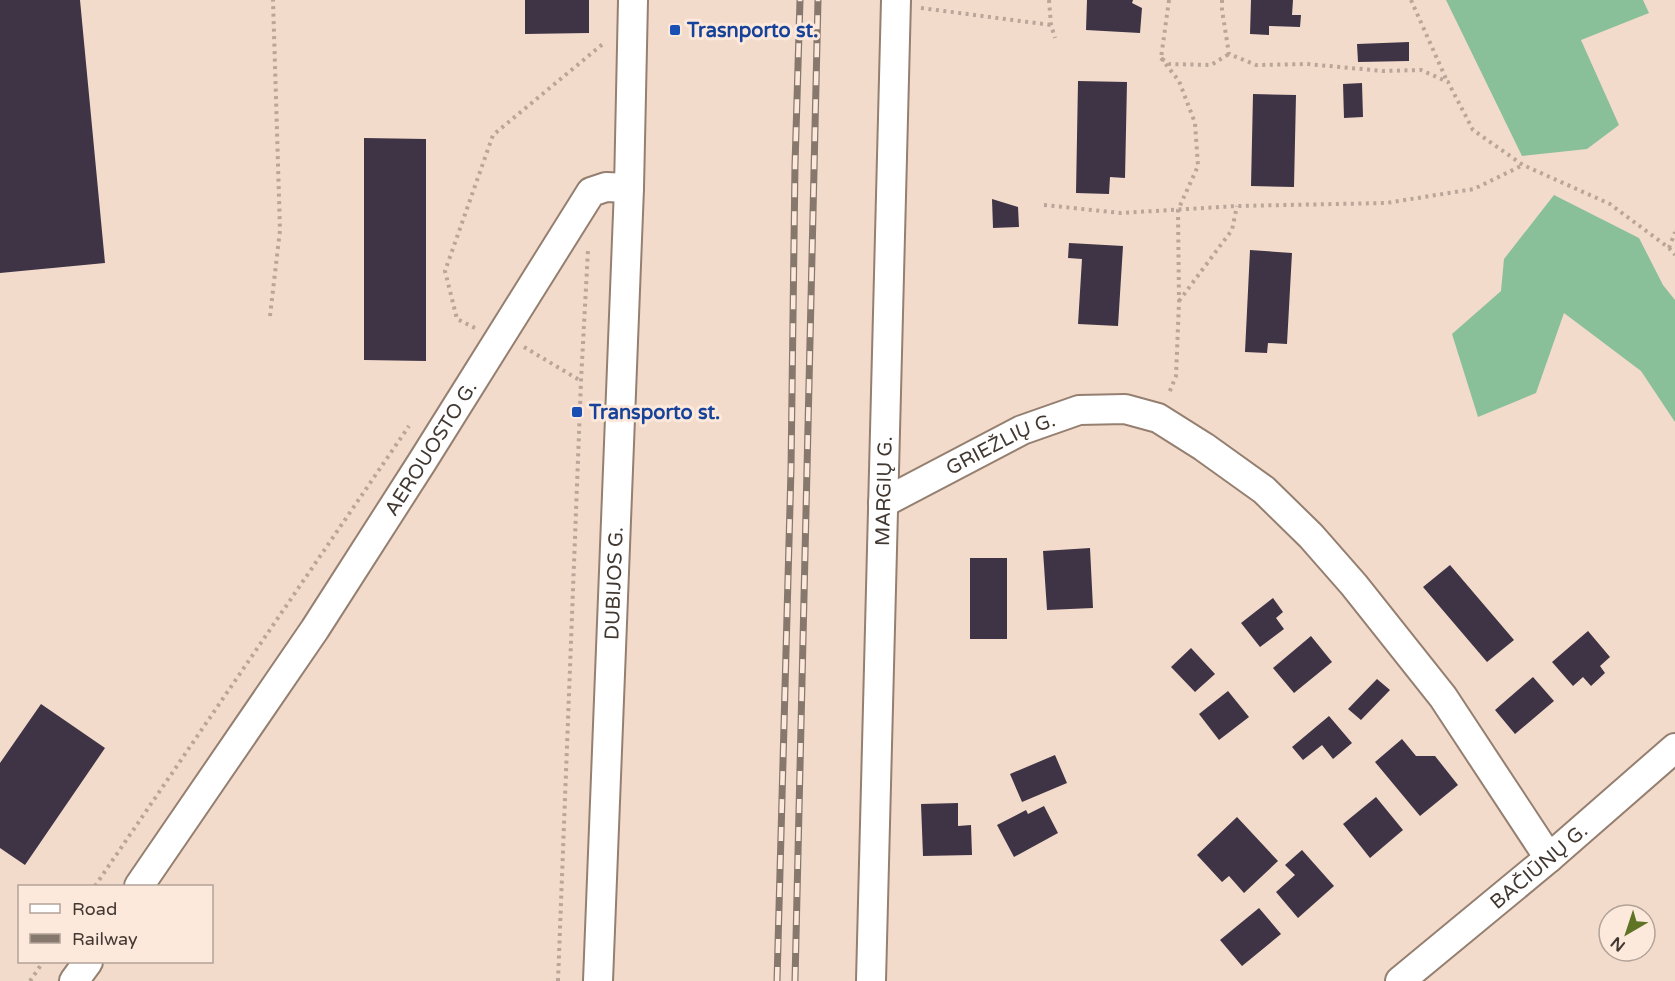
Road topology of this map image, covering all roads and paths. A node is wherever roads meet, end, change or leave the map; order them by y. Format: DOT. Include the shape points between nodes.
graph roads {
  1 [pos="273,0"];
  2 [pos="1049,0"];
  3 [pos="1169,0"];
  4 [pos="1222,0"];
  5 [pos="1411,0"];
  6 [pos="896,2"];
  7 [pos="633,10"];
  8 [pos="1051,25"];
  9 [pos="1055,39"];
  10 [pos="1229,54"];
  11 [pos="1161,58"];
  12 [pos="1448,82"];
  13 [pos="1523,165"];
  14 [pos="629,188"];
  15 [pos="1044,205"];
  16 [pos="1237,206"];
  17 [pos="1178,210"];
  18 [pos="1675,232"];
  19 [pos="588,239"];
  20 [pos="1669,248"];
  21 [pos="1675,255"];
  22 [pos="1179,302"];
  23 [pos="270,316"];
  24 [pos="457,319"];
  25 [pos="502,334"];
  26 [pos="580,381"];
  27 [pos="1158,418"];
  28 [pos="413,421"];
  29 [pos="884,503"];
  30 [pos="1675,748"];
  31 [pos="1549,858"];
  32 [pos="96,885"];
  33 [pos="140,885"];
  34 [pos="43,963"];
  35 [pos="87,963"];
  36 [pos="30,981"];
  37 [pos="74,981"];
  38 [pos="558,981"];
  39 [pos="598,981"];
  40 [pos="871,981"];
  41 [pos="1400,981"];
  1 -- 23 [label="path" via="280,230"];
  2 -- 8 [label="path"];
  3 -- 11 [label="path"];
  4 -- 10 [label="path"];
  5 -- 12 [label="path"];
  6 -- 8 [label="path"];
  6 -- 29 [label="street, MARGIŲ G."];
  7 -- 14 [label="street"];
  7 -- 24 [label="path" via="493,135 445,271"];
  8 -- 9 [label="path"];
  10 -- 11 [label="path" via="1211,65 1170,64"];
  10 -- 12 [label="path" via="1256,65 1421,70"];
  11 -- 17 [label="path" via="1179,81 1195,123 1198,166"];
  12 -- 13 [label="path" via="1473,130"];
  13 -- 16 [label="path" via="1474,189 1386,203"];
  13 -- 20 [label="path" via="1610,204"];
  14 -- 25 [label="street, AEROUOSTO G." via="606,187 591,192"];
  14 -- 39 [label="street, DUBIJOS G."];
  15 -- 17 [label="path" via="1121,213"];
  16 -- 17 [label="path"];
  16 -- 22 [label="path" via="1232,230"];
  17 -- 22 [label="path"];
  18 -- 20 [label="path"];
  19 -- 26 [label="path"];
  20 -- 21 [label="path"];
  22 -- 27 [label="path" via="1176,376"];
  25 -- 26 [label="path"];
  25 -- 33 [label="street, AEROUOSTO G." via="315,629"];
  26 -- 38 [label="path"];
  27 -- 29 [label="street, GRIEŽLIŲ G." via="1125,409 1079,410 1022,430"];
  27 -- 31 [label="street, GRIEŽLIŲ G." via="1264,490 1311,536 1443,697"];
  28 -- 32 [label="path"];
  29 -- 40 [label="street, MARGIŲ G."];
  30 -- 31 [label="street, BAČIŪNŲ G."];
  31 -- 41 [label="street, BAČIŪNŲ G."];
  34 -- 36 [label="path"];
  35 -- 37 [label="street"];
}
